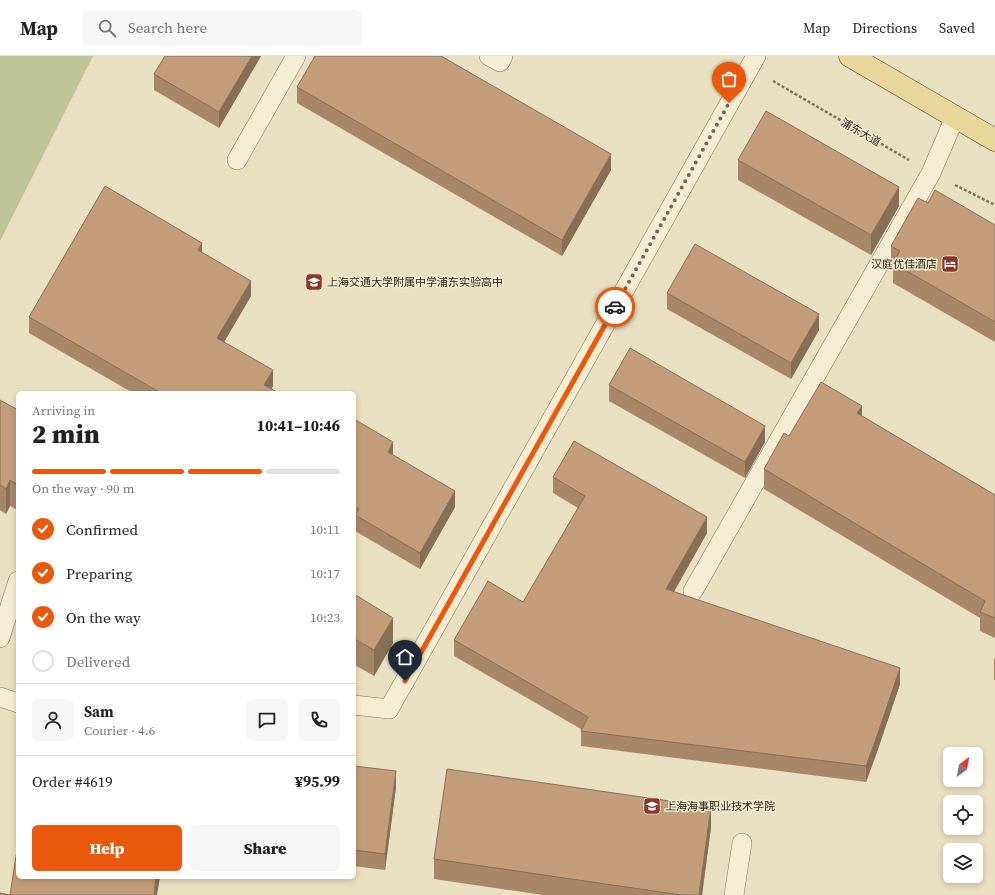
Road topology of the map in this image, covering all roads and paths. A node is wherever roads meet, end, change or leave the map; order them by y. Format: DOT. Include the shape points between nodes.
graph roads {
  1 [pos="296,56"];
  2 [pos="489,56"];
  3 [pos="503,56"];
  4 [pos="850,56"];
  5 [pos="752,62"];
  6 [pos="955,117"];
  7 [pos="995,140"];
  8 [pos="237,160"];
  9 [pos="931,173"];
  10 [pos="995,205"];
  11 [pos="16,587"];
  12 [pos="693,591"];
  13 [pos="0,638"];
  14 [pos="0,697"];
  15 [pos="16,702"];
  16 [pos="356,705"];
  17 [pos="742,843"];
  18 [pos="734,895"];
  1 -- 8 [label="lane"];
  2 -- 3 [label="lane" via="500,62"];
  4 -- 6 [label="main road"];
  5 -- 9 [label="path, 浦东大道"];
  5 -- 16 [label="lane" via="389,709"];
  6 -- 7 [label="main road"];
  6 -- 9 [label="lane"];
  9 -- 10 [label="path, 浦东大道"];
  9 -- 12 [label="lane"];
  11 -- 13 [label="lane"];
  14 -- 15 [label="lane"];
  17 -- 18 [label="lane"];
}
